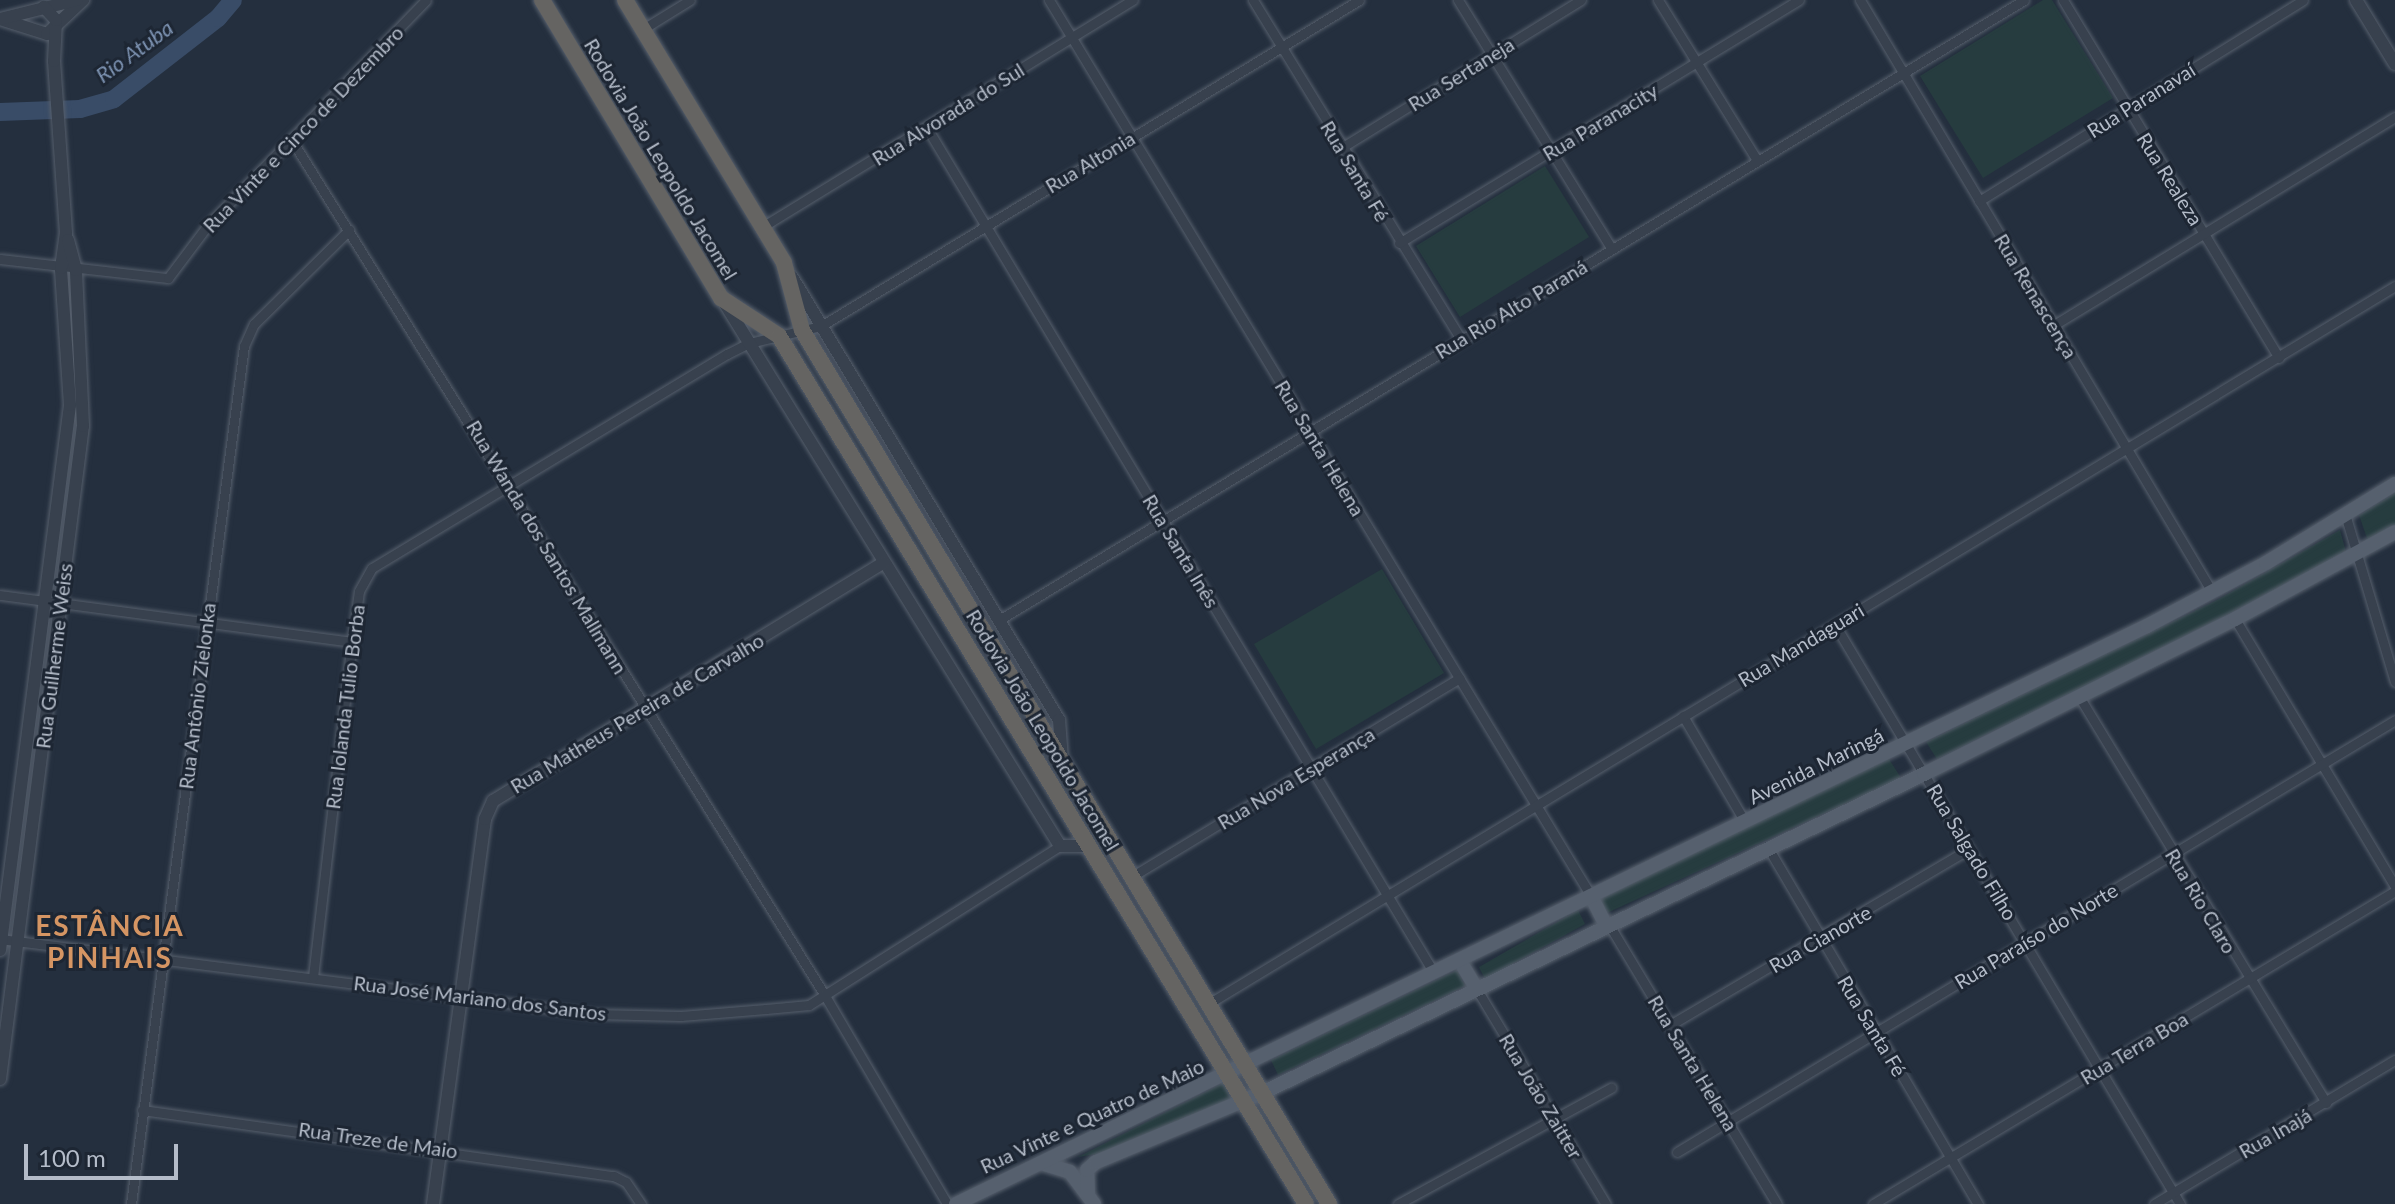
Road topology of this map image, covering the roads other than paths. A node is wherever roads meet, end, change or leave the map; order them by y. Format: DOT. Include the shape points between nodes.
graph roads {
  1 [pos="80,0"];
  2 [pos="426,0"];
  3 [pos="542,0"];
  4 [pos="625,0"];
  5 [pos="690,0"];
  6 [pos="1049,0"];
  7 [pos="1133,0"];
  8 [pos="1253,0"];
  9 [pos="1359,0"];
  10 [pos="1458,0"];
  11 [pos="1581,0"];
  12 [pos="1658,0"];
  13 [pos="1799,0"];
  14 [pos="1860,0"];
  15 [pos="2024,0"];
  16 [pos="2063,0"];
  17 [pos="2303,0"];
  18 [pos="2356,0"];
  19 [pos="38,5"];
  20 [pos="0,19"];
  21 [pos="54,29"];
  22 [pos="643,29"];
  23 [pos="34,32"];
  24 [pos="1071,37"];
  25 [pos="1281,48"];
  26 [pos="1490,56"];
  27 [pos="1697,63"];
  28 [pos="2395,64"];
  29 [pos="54,66"];
  30 [pos="1903,73"];
  31 [pos="2126,108"];
  32 [pos="2395,117"];
  33 [pos="927,128"];
  34 [pos="1132,137"];
  35 [pos="291,139"];
  36 [pos="1341,148"];
  37 [pos="1549,153"];
  38 [pos="1757,160"];
  39 [pos="1979,201"];
  40 [pos="982,226"];
  41 [pos="762,227"];
  42 [pos="349,230"];
  43 [pos="66,233"];
  44 [pos="2203,233"];
  45 [pos="1399,243"];
  46 [pos="1611,248"];
  47 [pos="0,259"];
  48 [pos="784,263"];
  49 [pos="61,268"];
  50 [pos="76,270"];
  51 [pos="2395,286"];
  52 [pos="721,298"];
  53 [pos="2054,325"];
  54 [pos="821,326"];
  55 [pos="802,330"];
  56 [pos="779,336"];
  57 [pos="1461,340"];
  58 [pos="749,343"];
  59 [pos="2279,358"];
  60 [pos="1310,431"];
  61 [pos="2126,449"];
  62 [pos="508,483"];
  63 [pos="2395,484"];
  64 [pos="2345,514"];
  65 [pos="1162,521"];
  66 [pos="2395,532"];
  67 [pos="2359,553"];
  68 [pos="884,562"];
  69 [pos="2212,592"];
  70 [pos="0,595"];
  71 [pos="46,601"];
  72 [pos="61,604"];
  73 [pos="2235,619"];
  74 [pos="999,620"];
  75 [pos="206,622"];
  76 [pos="1835,625"];
  77 [pos="352,642"];
  78 [pos="1459,678"];
  79 [pos="2395,682"];
  80 [pos="2080,698"];
  81 [pos="646,711"];
  82 [pos="1683,716"];
  83 [pos="2395,720"];
  84 [pos="1906,745"];
  85 [pos="1062,763"];
  86 [pos="2321,765"];
  87 [pos="1314,768"];
  88 [pos="1924,774"];
  89 [pos="1535,803"];
  90 [pos="1745,822"];
  91 [pos="1060,846"];
  92 [pos="1090,846"];
  93 [pos="1767,846"];
  94 [pos="1969,849"];
  95 [pos="2173,855"];
  96 [pos="1131,877"];
  97 [pos="2395,889"];
  98 [pos="1388,893"];
  99 [pos="1591,896"];
  100 [pos="1607,924"];
  101 [pos="1821,940"];
  102 [pos="18,941"];
  103 [pos="2026,942"];
  104 [pos="0,943"];
  105 [pos="163,958"];
  106 [pos="1460,961"];
  107 [pos="1434,973"];
  108 [pos="313,977"];
  109 [pos="2248,979"];
  110 [pos="1476,988"];
  111 [pos="824,994"];
  112 [pos="459,998"];
  113 [pos="1208,1004"];
  114 [pos="1670,1025"];
  115 [pos="1876,1033"];
  116 [pos="2395,1060"];
  117 [pos="1246,1066"];
  118 [pos="2100,1068"];
  119 [pos="1228,1074"];
  120 [pos="0,1079"];
  121 [pos="1611,1088"];
  122 [pos="1262,1093"];
  123 [pos="1244,1101"];
  124 [pos="2326,1103"];
  125 [pos="142,1110"];
  126 [pos="1553,1119"];
  127 [pos="1728,1123"];
  128 [pos="440,1148"];
  129 [pos="1677,1152"];
  130 [pos="1950,1157"];
  131 [pos="1039,1163"];
  132 [pos="2173,1193"];
  133 [pos="1091,1199"];
  134 [pos="131,1204"];
  135 [pos="433,1204"];
  136 [pos="641,1204"];
  137 [pos="947,1204"];
  138 [pos="956,1204"];
  139 [pos="1306,1204"];
  140 [pos="1329,1204"];
  141 [pos="1398,1204"];
  142 [pos="1606,1204"];
  143 [pos="1777,1204"];
  144 [pos="1873,1204"];
  145 [pos="1978,1204"];
  146 [pos="2154,1204"];
  147 [pos="2180,1204"];
  1 -- 19 [label="street"];
  1 -- 21 [label="street"];
  2 -- 35 [label="street, Rua Vinte e Cinco de Dezembro"];
  3 -- 52 [label="highway, Rodovia João Leopoldo Jacomel"];
  4 -- 22 [label="highway, Rodovia João Leopoldo Jacomel"];
  5 -- 22 [label="street"];
  6 -- 24 [label="street, Rua Santa Helena"];
  7 -- 24 [label="street, Rua Alvorada do Sul"];
  8 -- 25 [label="street, Rua Santa Fé"];
  9 -- 25 [label="street, Rua Altonia"];
  10 -- 26 [label="street"];
  11 -- 26 [label="street, Rua Sertaneja"];
  12 -- 27 [label="street"];
  13 -- 27 [label="street, Rua Paranacity"];
  14 -- 30 [label="street, Rua Renascença"];
  15 -- 30 [label="street, Rua Rio Alto Paraná"];
  16 -- 31 [label="street, Rua Realeza"];
  17 -- 31 [label="street, Rua Paranavaí"];
  18 -- 28 [label="street"];
  19 -- 20 [label="street"];
  19 -- 21 [label="street" via="55,15"];
  19 -- 23 [label="street" via="29,20"];
  20 -- 23 [label="street"];
  21 -- 23 [label="street"];
  21 -- 29 [label="street, Rua Guilherme Weiss"];
  22 -- 41 [label="highway, Rodovia João Leopoldo Jacomel"];
  23 -- 29 [label="street"];
  24 -- 33 [label="street, Rua Alvorada do Sul"];
  24 -- 34 [label="street, Rua Santa Helena"];
  25 -- 34 [label="street, Rua Altonia"];
  25 -- 36 [label="street, Rua Santa Fé"];
  26 -- 36 [label="street, Rua Sertaneja"];
  26 -- 37 [label="street"];
  27 -- 37 [label="street, Rua Paranacity"];
  27 -- 38 [label="street"];
  29 -- 43 [label="street, Rua Guilherme Weiss"];
  30 -- 38 [label="street, Rua Rio Alto Paraná"];
  30 -- 39 [label="street, Rua Renascença"];
  31 -- 39 [label="street, Rua Paranavaí"];
  31 -- 44 [label="street, Rua Realeza"];
  32 -- 44 [label="street"];
  33 -- 40 [label="street, Rua Santa Inês"];
  33 -- 41 [label="street, Rua Alvorada do Sul"];
  34 -- 40 [label="street, Rua Altonia"];
  34 -- 60 [label="street, Rua Santa Helena"];
  35 -- 42 [label="street, Rua Wanda dos Santos Mallmann"];
  35 -- 50 [label="street, Rua Vinte e Cinco de Dezembro" via="208,225 168,278"];
  36 -- 45 [label="street, Rua Santa Fé"];
  37 -- 45 [label="street, Rua Paranacity"];
  37 -- 46 [label="street"];
  38 -- 46 [label="street, Rua Rio Alto Paraná"];
  39 -- 53 [label="street, Rua Renascença"];
  40 -- 54 [label="street, Rua Altonia"];
  40 -- 65 [label="street, Rua Santa Inês"];
  41 -- 48 [label="highway, Rodovia João Leopoldo Jacomel"];
  42 -- 62 [label="street, Rua Wanda dos Santos Mallmann"];
  42 -- 75 [label="street, Rua Antônio Zielonka" via="254,324 244,346"];
  43 -- 49 [label="street, Rua Guilherme Weiss"];
  43 -- 50 [label="street, Rua Guilherme Weiss"];
  44 -- 53 [label="street"];
  44 -- 59 [label="street, Rua Realeza"];
  45 -- 57 [label="street, Rua Santa Fé"];
  46 -- 57 [label="street, Rua Rio Alto Paraná"];
  47 -- 49 [label="street, Rua Vinte e Cinco de Dezembro"];
  48 -- 54 [label="street, Rodovia João Leopoldo Jacomel"];
  48 -- 55 [label="highway, Rodovia João Leopoldo Jacomel"];
  49 -- 50 [label="street, Rua Vinte e Cinco de Dezembro"];
  49 -- 71 [label="street, Rua Guilherme Weiss" via="70,405"];
  50 -- 72 [label="street, Rua Guilherme Weiss" via="84,405"];
  51 -- 59 [label="street, Rua Mandaguari"];
  52 -- 56 [label="highway, Rodovia João Leopoldo Jacomel"];
  52 -- 58 [label="street, Rodovia João Leopoldo Jacomel"];
  53 -- 61 [label="street, Rua Renascença"];
  54 -- 55 [label="street, Rua Iolanda Tulio Borba"];
  54 -- 74 [label="street, Rodovia João Leopoldo Jacomel"];
  55 -- 56 [label="street, Rua Iolanda Tulio Borba"];
  55 -- 85 [label="highway, Rodovia João Leopoldo Jacomel"];
  56 -- 58 [label="street, Rua Iolanda Tulio Borba"];
  56 -- 92 [label="highway, Rodovia João Leopoldo Jacomel"];
  57 -- 60 [label="street, Rua Rio Alto Paraná"];
  58 -- 62 [label="street, Rua Iolanda Tulio Borba"];
  58 -- 68 [label="street, Rodovia João Leopoldo Jacomel"];
  59 -- 61 [label="street, Rua Mandaguari"];
  60 -- 65 [label="street, Rua Rio Alto Paraná"];
  60 -- 78 [label="street, Rua Santa Helena"];
  61 -- 69 [label="street, Rua Renascença"];
  61 -- 76 [label="street, Rua Mandaguari"];
  62 -- 77 [label="street, Rua Iolanda Tulio Borba" via="372,568 359,591"];
  62 -- 81 [label="street, Rua Wanda dos Santos Mallmann"];
  63 -- 64 [label="main road, Avenida Maringá"];
  64 -- 67 [label="street"];
  64 -- 69 [label="main road, Avenida Maringá"];
  65 -- 74 [label="street, Rua Rio Alto Paraná"];
  65 -- 87 [label="street, Rua Santa Inês"];
  66 -- 67 [label="main road"];
  67 -- 73 [label="main road"];
  67 -- 79 [label="street"];
  68 -- 81 [label="street, Rua Matheus Pereira de Carvalho"];
  68 -- 91 [label="street, Rodovia João Leopoldo Jacomel"];
  69 -- 84 [label="main road, Avenida Maringá"];
  70 -- 71 [label="street"];
  71 -- 72 [label="street"];
  71 -- 104 [label="street, Rua Guilherme Weiss"];
  72 -- 75 [label="street"];
  72 -- 102 [label="street, Rua Guilherme Weiss"];
  73 -- 80 [label="main road"];
  73 -- 86 [label="street"];
  74 -- 85 [label="street, Rodovia João Leopoldo Jacomel" via="1059,720"];
  75 -- 77 [label="street"];
  75 -- 105 [label="street, Rua Antônio Zielonka"];
  76 -- 82 [label="street, Rua Mandaguari"];
  76 -- 84 [label="street, Rua Salgado Filho"];
  77 -- 108 [label="street, Rua Iolanda Tulio Borba"];
  78 -- 87 [label="street, Rua Nova Esperança"];
  78 -- 89 [label="street, Rua Santa Helena"];
  80 -- 88 [label="main road"];
  80 -- 95 [label="street, Rua Rio Claro"];
  81 -- 111 [label="street, Rua Wanda dos Santos Mallmann"];
  81 -- 112 [label="street, Rua Matheus Pereira de Carvalho" via="493,801 485,819"];
  82 -- 89 [label="street, Rua Mandaguari"];
  82 -- 90 [label="street"];
  83 -- 86 [label="street, Rua Paraíso do Norte"];
  84 -- 88 [label="street, Rua Salgado Filho"];
  84 -- 90 [label="main road, Avenida Maringá"];
  85 -- 96 [label="highway, Rodovia João Leopoldo Jacomel"];
  86 -- 95 [label="street, Rua Paraíso do Norte"];
  86 -- 97 [label="street"];
  87 -- 96 [label="street, Rua Nova Esperança"];
  87 -- 98 [label="street, Rua Santa Inês"];
  88 -- 93 [label="main road"];
  88 -- 94 [label="street, Rua Salgado Filho"];
  89 -- 98 [label="street, Rua Mandaguari"];
  89 -- 99 [label="street, Rua Santa Helena"];
  90 -- 99 [label="main road, Avenida Maringá"];
  91 -- 92 [label="street"];
  91 -- 111 [label="street, Rua José Mariano dos Santos"];
  92 -- 119 [label="highway, Rodovia João Leopoldo Jacomel"];
  93 -- 100 [label="main road"];
  93 -- 101 [label="street, Rua Santa Fé"];
  94 -- 101 [label="street, Rua Cianorte"];
  94 -- 103 [label="street, Rua Salgado Filho"];
  95 -- 103 [label="street, Rua Paraíso do Norte"];
  95 -- 109 [label="street, Rua Rio Claro"];
  96 -- 113 [label="highway, Rodovia João Leopoldo Jacomel"];
  97 -- 109 [label="street, Rua Terra Boa"];
  98 -- 107 [label="street, Rua Santa Inês"];
  98 -- 113 [label="street, Rua Mandaguari"];
  99 -- 100 [label="main road"];
  99 -- 106 [label="main road, Avenida Maringá"];
  100 -- 110 [label="main road"];
  100 -- 114 [label="street, Rua Santa Helena"];
  101 -- 114 [label="street, Rua Cianorte"];
  101 -- 115 [label="street, Rua Santa Fé"];
  102 -- 104 [label="street, Rua José Mariano dos Santos"];
  102 -- 105 [label="street, Rua José Mariano dos Santos"];
  102 -- 120 [label="street, Rua Guilherme Weiss"];
  103 -- 115 [label="street, Rua Paraíso do Norte"];
  103 -- 118 [label="street, Rua Salgado Filho"];
  105 -- 108 [label="street, Rua José Mariano dos Santos"];
  105 -- 125 [label="street, Rua Antônio Zielonka"];
  106 -- 107 [label="main road, Avenida Maringá"];
  106 -- 110 [label="main road"];
  107 -- 117 [label="main road, Avenida Maringá"];
  108 -- 112 [label="street, Rua José Mariano dos Santos"];
  109 -- 118 [label="street, Rua Terra Boa"];
  109 -- 124 [label="street, Rua Rio Claro"];
  110 -- 122 [label="main road"];
  110 -- 126 [label="street, Rua João Zaitter"];
  111 -- 112 [label="street, Rua José Mariano dos Santos" via="809,1005 681,1016 594,1014"];
  111 -- 137 [label="street, Rua Wanda dos Santos Mallmann"];
  112 -- 128 [label="street, Rua Matheus Pereira de Carvalho"];
  113 -- 117 [label="highway, Rodovia João Leopoldo Jacomel"];
  114 -- 127 [label="street, Rua Santa Helena"];
  115 -- 127 [label="street, Rua Paraíso do Norte"];
  115 -- 130 [label="street, Rua Santa Fé"];
  116 -- 124 [label="street, Rua Inajá"];
  117 -- 119 [label="main road, Rua Vinte e Quatro de Maio"];
  117 -- 122 [label="highway, Rodovia João Leopoldo Jacomel"];
  118 -- 130 [label="street, Rua Terra Boa"];
  118 -- 132 [label="street, Rua Salgado Filho"];
  119 -- 123 [label="highway, Rodovia João Leopoldo Jacomel"];
  119 -- 131 [label="main road, Rua Vinte e Quatro de Maio"];
  121 -- 126 [label="street"];
  122 -- 123 [label="main road"];
  122 -- 140 [label="highway, Rodovia João Leopoldo Jacomel"];
  123 -- 133 [label="main road" via="1096,1162 1087,1170"];
  123 -- 139 [label="highway, Rodovia João Leopoldo Jacomel"];
  124 -- 132 [label="street, Rua Inajá"];
  125 -- 128 [label="street, Rua Treze de Maio"];
  125 -- 134 [label="street, Rua Antônio Zielonka"];
  126 -- 141 [label="street"];
  126 -- 142 [label="street, Rua João Zaitter"];
  127 -- 129 [label="street, Rua Paraíso do Norte"];
  127 -- 143 [label="street, Rua Santa Helena"];
  128 -- 135 [label="street, Rua Matheus Pereira de Carvalho"];
  128 -- 136 [label="street, Rua Treze de Maio" via="614,1176 626,1182"];
  130 -- 144 [label="street, Rua Terra Boa"];
  130 -- 145 [label="street, Rua Santa Fé"];
  131 -- 133 [label="main road" via="1061,1166"];
  131 -- 138 [label="main road, Rua Vinte e Quatro de Maio"];
  132 -- 146 [label="street, Rua Inajá"];
  132 -- 147 [label="street, Rua Salgado Filho"];
}
